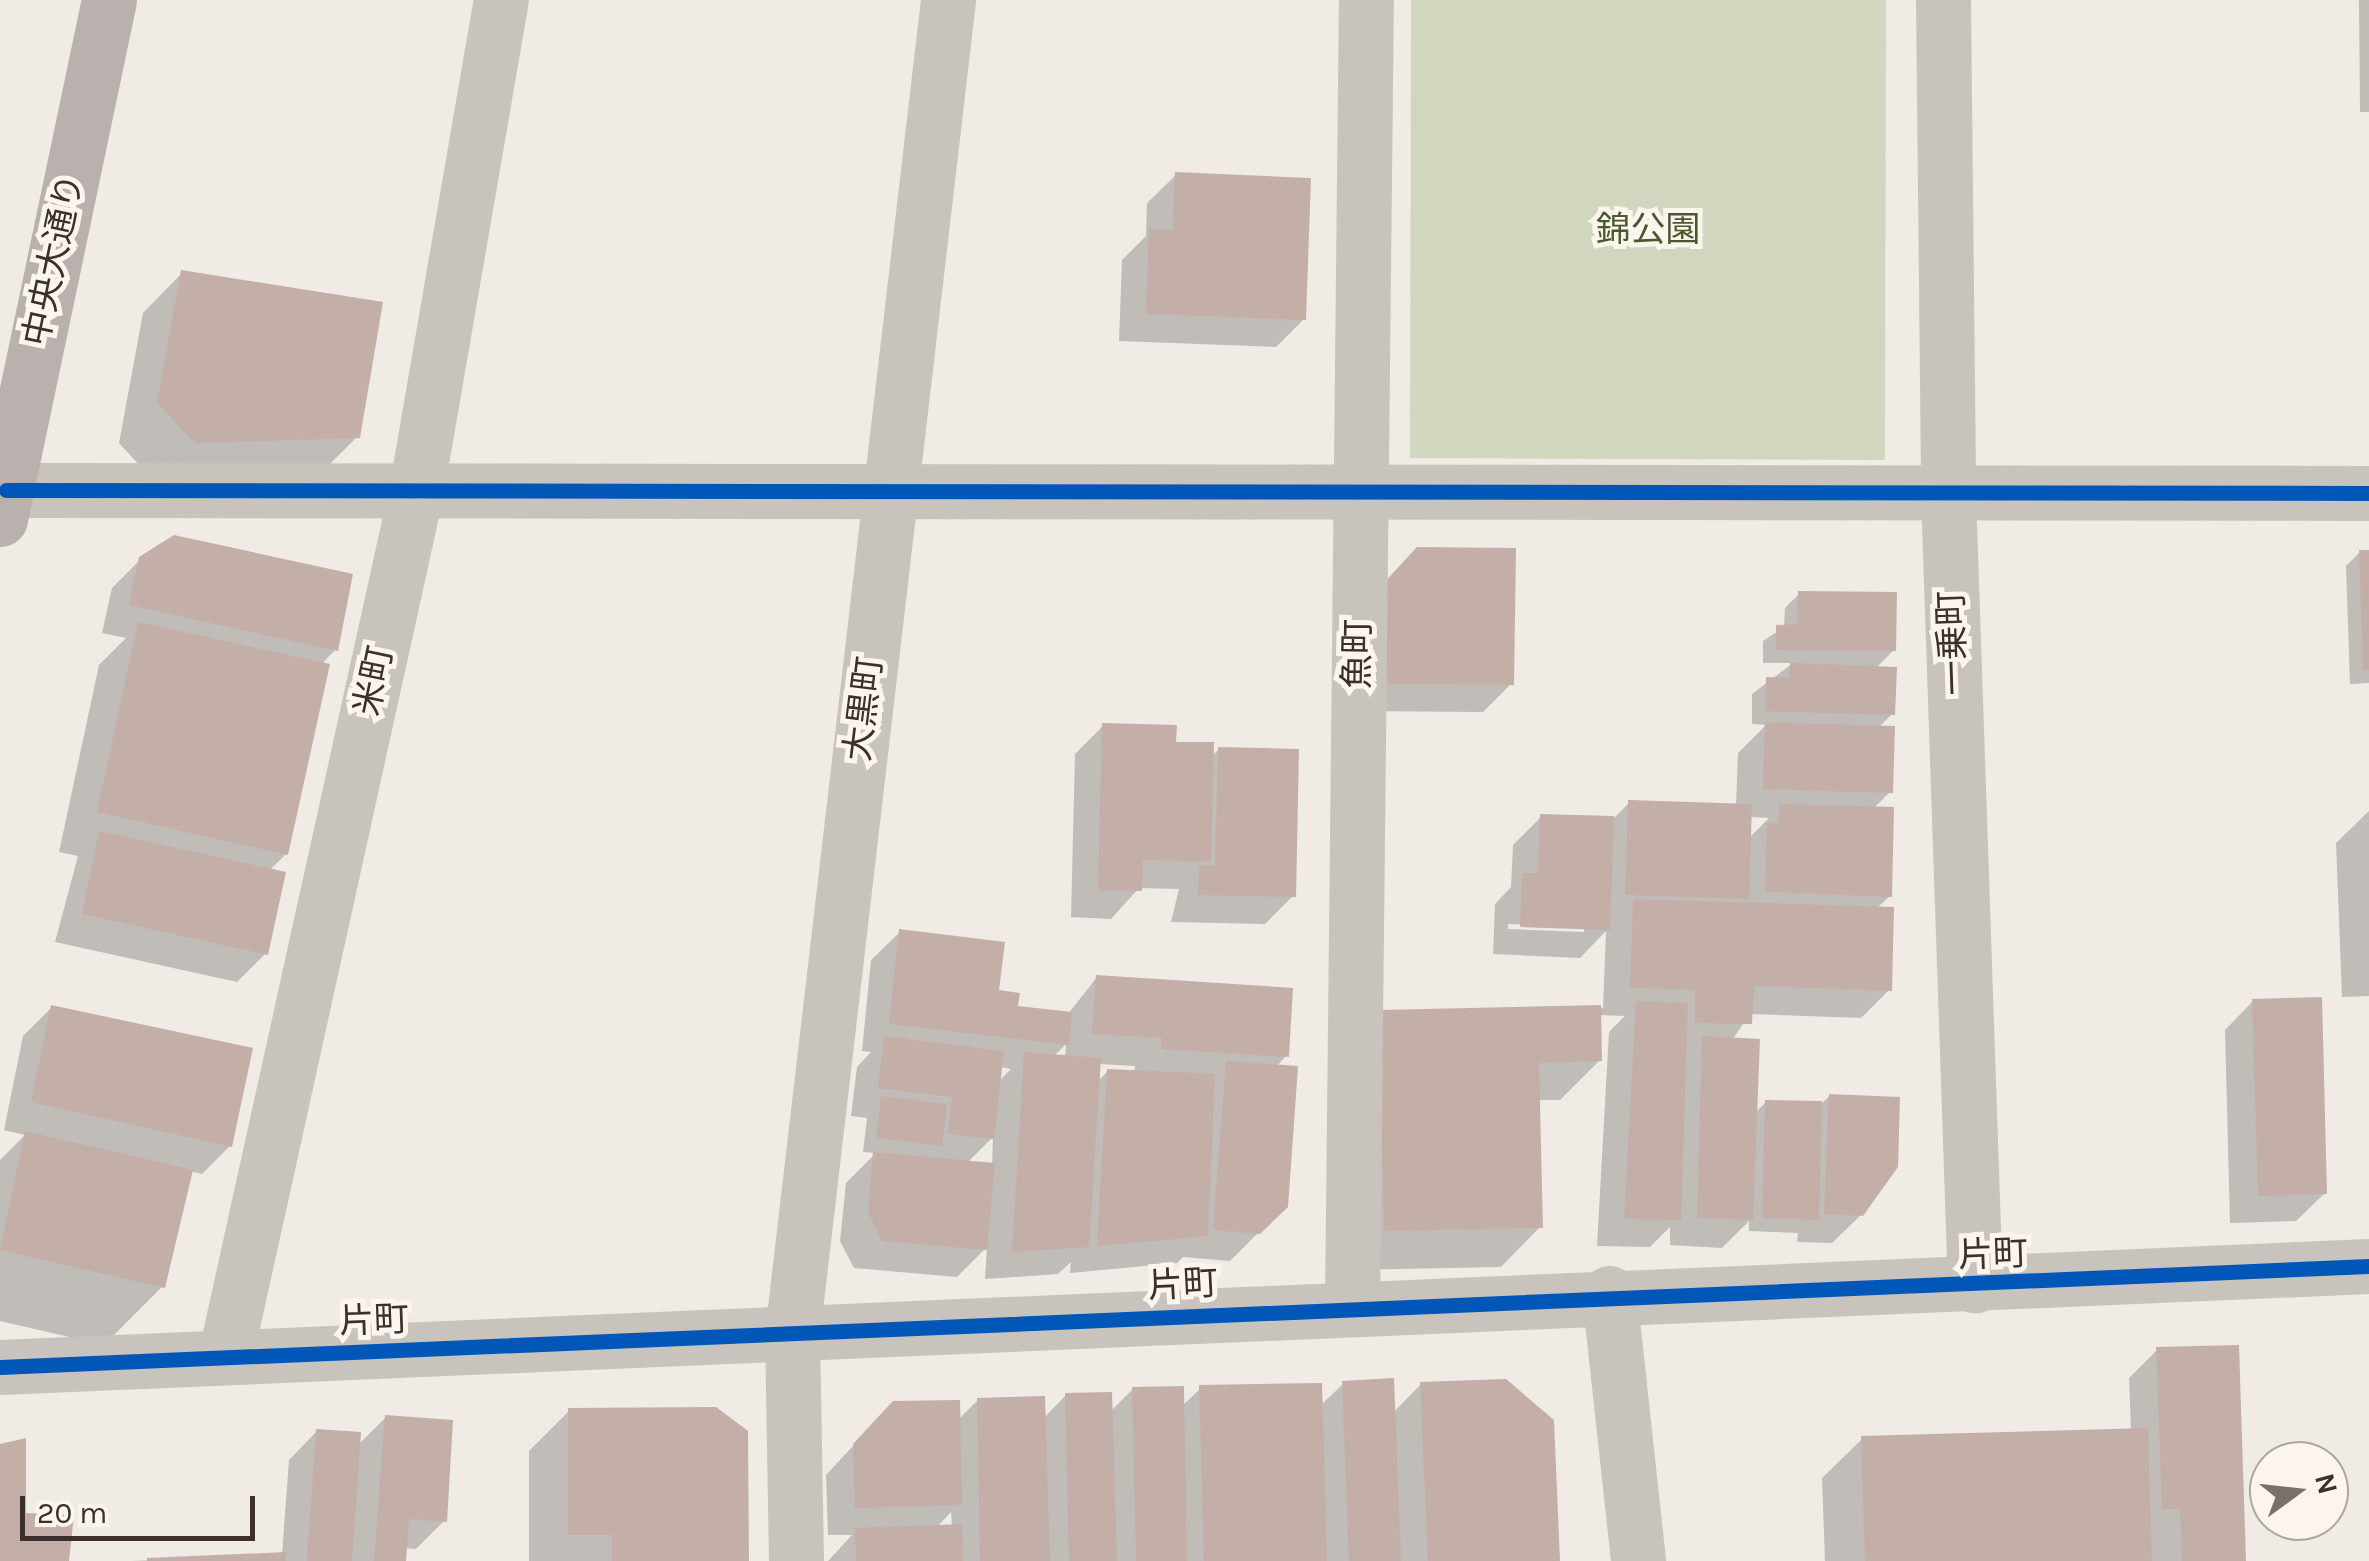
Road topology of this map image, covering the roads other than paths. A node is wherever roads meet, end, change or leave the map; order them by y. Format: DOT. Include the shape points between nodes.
graph roads {
  1 [pos="109,0"];
  2 [pos="501,0"];
  3 [pos="948,0"];
  4 [pos="1366,0"];
  5 [pos="1943,0"];
  6 [pos="416,490"];
  7 [pos="888,492"];
  8 [pos="1359,492"];
  9 [pos="2369,493"];
  10 [pos="1948,494"];
  11 [pos="3,504"];
  12 [pos="2369,1266"];
  13 [pos="1975,1286"];
  14 [pos="1609,1293"];
  15 [pos="1352,1307"];
  16 [pos="792,1334"];
  17 [pos="225,1358"];
  18 [pos="0,1366"];
  19 [pos="796,1561"];
  20 [pos="1638,1561"];
  1 -- 11 [label="main road, 中央大通り"];
  2 -- 6 [label="street, 米町"];
  3 -- 7 [label="street, 大黒町"];
  4 -- 8 [label="street, 魚町"];
  5 -- 10 [label="street, 一乗町"];
  6 -- 7 [label="street"];
  6 -- 11 [label="street"];
  6 -- 17 [label="street, 米町"];
  7 -- 8 [label="street"];
  7 -- 16 [label="street, 大黒町"];
  8 -- 10 [label="street"];
  8 -- 15 [label="street, 魚町"];
  9 -- 10 [label="street"];
  10 -- 13 [label="street, 一乗町"];
  12 -- 13 [label="street, 片町"];
  13 -- 14 [label="street, 片町"];
  14 -- 15 [label="street, 片町"];
  14 -- 20 [label="street"];
  15 -- 16 [label="street, 片町"];
  16 -- 17 [label="street, 片町"];
  16 -- 19 [label="street, 大黒町"];
  17 -- 18 [label="street, 片町"];
}
